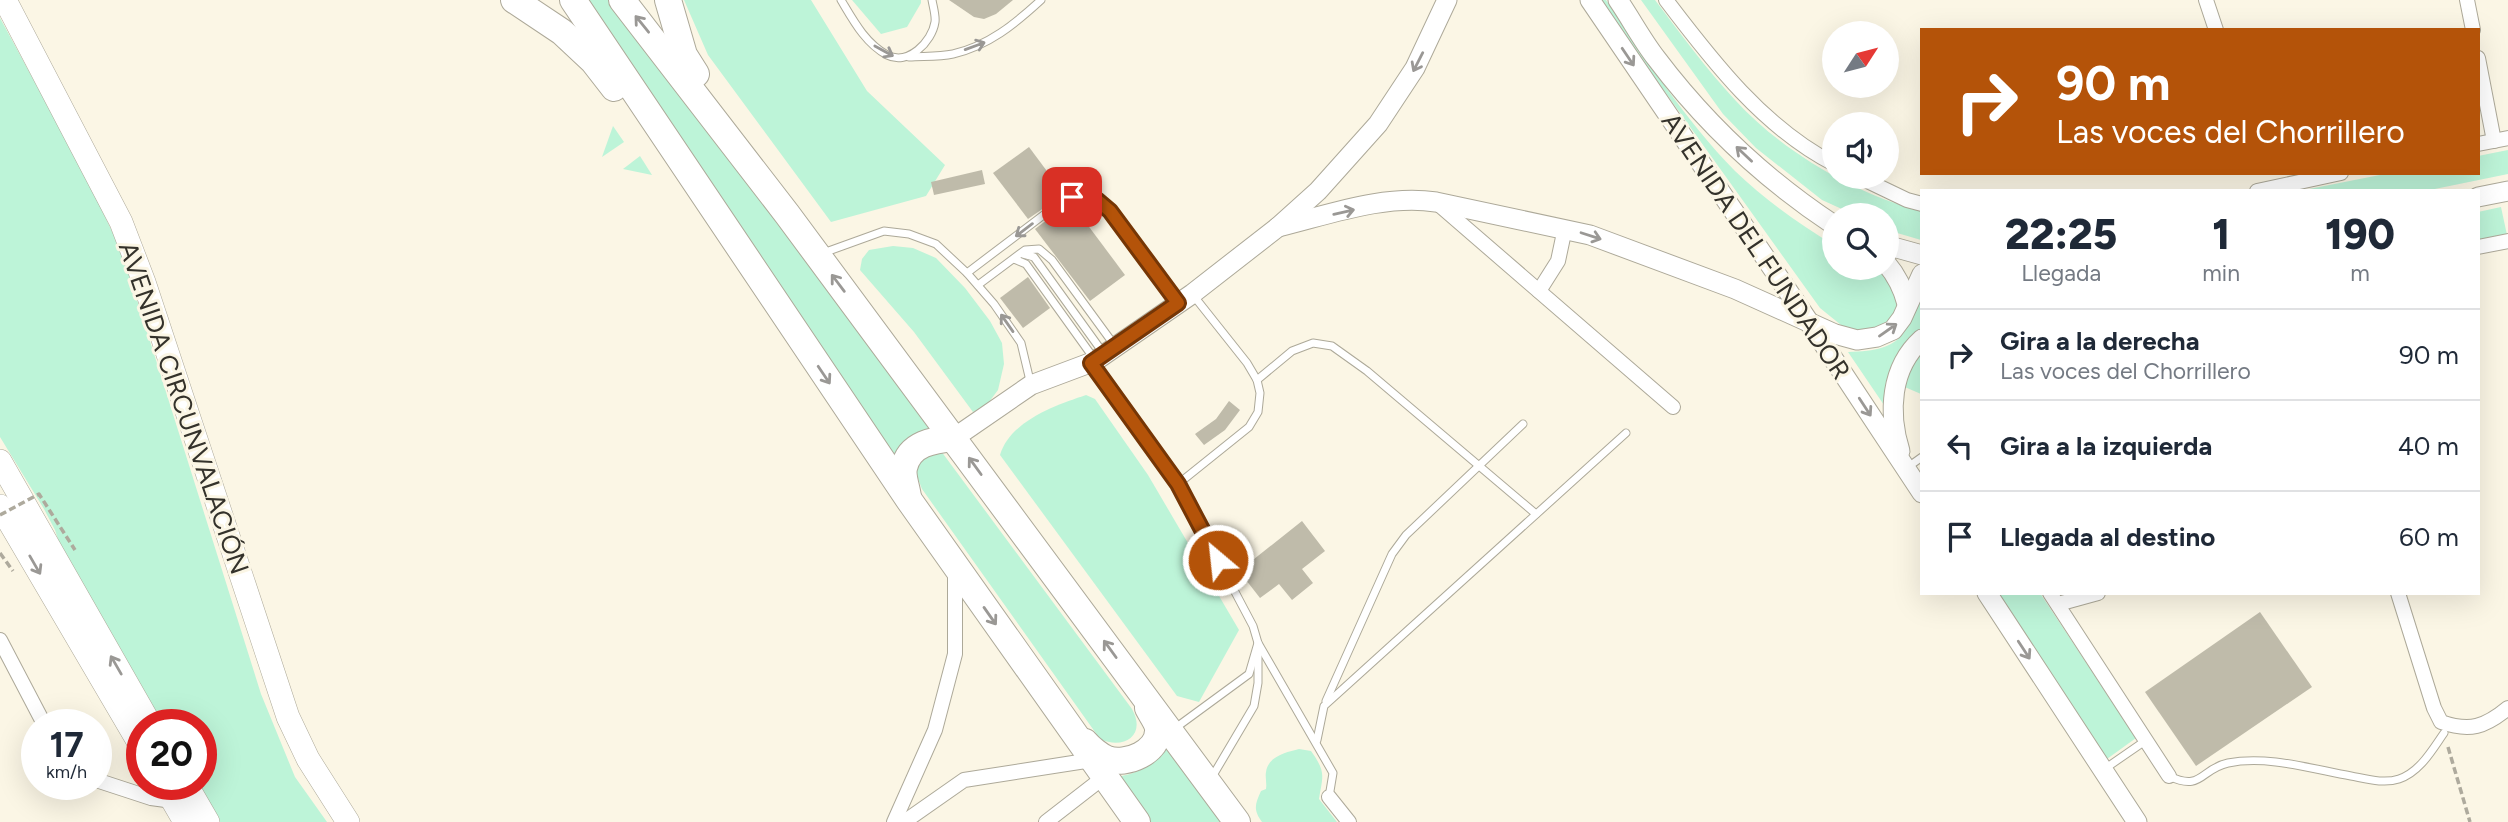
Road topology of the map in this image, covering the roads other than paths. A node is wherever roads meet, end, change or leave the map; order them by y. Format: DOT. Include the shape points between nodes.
graph roads {
  1 [pos="5,0"];
  2 [pos="514,0"];
  3 [pos="573,0"];
  4 [pos="622,0"];
  5 [pos="668,0"];
  6 [pos="841,0"];
  7 [pos="932,0"];
  8 [pos="1041,0"];
  9 [pos="1447,0"];
  10 [pos="1590,0"];
  11 [pos="1618,0"];
  12 [pos="1666,0"];
  13 [pos="2206,0"];
  14 [pos="2467,0"];
  15 [pos="2215,28"];
  16 [pos="2473,28"];
  17 [pos="908,57"];
  18 [pos="2480,65"];
  19 [pos="2501,140"];
  20 [pos="2480,144"];
  21 [pos="1822,158"];
  22 [pos="2332,175"];
  23 [pos="1883,189"];
  24 [pos="2268,189"];
  25 [pos="2508,192"];
  26 [pos="2480,197"];
  27 [pos="1794,199"];
  28 [pos="1436,202"];
  29 [pos="1920,204"];
  30 [pos="1822,213"];
  31 [pos="787,214"];
  32 [pos="1822,217"];
  33 [pos="1278,227"];
  34 [pos="1565,229"];
  35 [pos="2508,241"];
  36 [pos="2480,247"];
  37 [pos="1899,249"];
  38 [pos="1021,254"];
  39 [pos="1920,254"];
  40 [pos="817,255"];
  41 [pos="1014,259"];
  42 [pos="967,273"];
  43 [pos="1920,278"];
  44 [pos="1899,280"];
  45 [pos="978,285"];
  46 [pos="1539,291"];
  47 [pos="772,298"];
  48 [pos="1185,299"];
  49 [pos="1906,304"];
  50 [pos="1811,325"];
  51 [pos="1920,341"];
  52 [pos="1101,356"];
  53 [pos="1257,380"];
  54 [pos="1031,385"];
  55 [pos="1673,407"];
  56 [pos="1523,424"];
  57 [pos="1626,433"];
  58 [pos="954,438"];
  59 [pos="0,461"];
  60 [pos="1913,463"];
  61 [pos="1479,466"];
  62 [pos="1178,484"];
  63 [pos="1920,486"];
  64 [pos="909,500"];
  65 [pos="0,506"];
  66 [pos="1536,514"];
  67 [pos="955,566"];
  68 [pos="1988,595"];
  69 [pos="2083,595"];
  70 [pos="2399,595"];
  71 [pos="2054,599"];
  72 [pos="0,640"];
  73 [pos="1258,643"];
  74 [pos="1136,684"];
  75 [pos="1324,706"];
  76 [pos="2508,708"];
  77 [pos="36,709"];
  78 [pos="141,709"];
  79 [pos="1060,715"];
  80 [pos="126,721"];
  81 [pos="1171,732"];
  82 [pos="2444,733"];
  83 [pos="2147,740"];
  84 [pos="1317,741"];
  85 [pos="1150,748"];
  86 [pos="1098,769"];
  87 [pos="2103,770"];
  88 [pos="2169,776"];
  89 [pos="1209,783"];
  90 [pos="1329,797"];
  91 [pos="177,800"];
  92 [pos="185,800"];
  93 [pos="185,822"];
  94 [pos="208,822"];
  95 [pos="348,822"];
  96 [pos="894,822"];
  97 [pos="904,822"];
  98 [pos="1046,822"];
  99 [pos="1138,822"];
  100 [pos="1237,822"];
  101 [pos="1349,822"];
  102 [pos="2137,822"];
  1 -- 95 [label="main road, AVENIDA CIRCUNVALACIÓN" via="121,222 288,717"];
  2 -- 47 [label="highway" via="562,32 593,61"];
  3 -- 47 [label="highway"];
  31 -- 4 [label="highway, one-way"];
  5 -- 31 [label="highway" via="684,55"];
  6 -- 17 [label="lane, one-way" via="874,45 890,57"];
  7 -- 17 [label="lane" via="935,21 920,48"];
  17 -- 8 [label="lane, one-way" via="952,54 986,42"];
  9 -- 33 [label="main road, one-way" via="1415,68 1378,124 1318,191"];
  10 -- 50 [label="main road, AVENIDA DEL FUNDADOR, one-way"];
  27 -- 11 [label="main road, AVENIDA DEL FUNDADOR, one-way" via="1680,89"];
  12 -- 21 [label="street" via="1746,98 1806,150"];
  13 -- 15 [label="street"];
  14 -- 16 [label="street"];
  18 -- 19 [label="street"];
  19 -- 20 [label="street"];
  22 -- 24 [label="street"];
  23 -- 29 [label="street"];
  25 -- 26 [label="main road"];
  27 -- 30 [label="main road"];
  27 -- 32 [label="main road"];
  33 -- 28 [label="main road, one-way" via="1380,203"];
  28 -- 34 [label="main road"];
  28 -- 46 [label="street"];
  31 -- 40 [label="highway"];
  33 -- 48 [label="main road"];
  34 -- 46 [label="street" via="1558,261"];
  34 -- 50 [label="main road, one-way" via="1735,289"];
  35 -- 36 [label="street"];
  37 -- 39 [label="main road"];
  38 -- 41 [label="lane"];
  38 -- 52 [label="lane" via="1034,257"];
  38 -- 52 [label="lane" via="1032,248 1045,253"];
  40 -- 42 [label="lane" via="884,231 909,234 936,244"];
  58 -- 40 [label="highway, one-way"];
  41 -- 45 [label="lane"];
  41 -- 52 [label="lane" via="1026,264"];
  42 -- 45 [label="lane"];
  48 -- 42 [label="lane, one-way" via="1110,211 1097,200 1084,197 1062,201"];
  43 -- 49 [label="main road"];
  44 -- 49 [label="main road"];
  54 -- 45 [label="lane, one-way" via="1021,342"];
  46 -- 55 [label="street"];
  47 -- 64 [label="highway, one-way"];
  48 -- 52 [label="main road"];
  48 -- 53 [label="lane" via="1247,363"];
  50 -- 49 [label="main road, one-way" via="1857,340 1877,337 1893,330"];
  50 -- 60 [label="main road, AVENIDA DEL FUNDADOR, one-way"];
  51 -- 60 [label="main road" via="1912,347 1895,386 1894,430"];
  52 -- 54 [label="main road"];
  52 -- 62 [label="lane"];
  53 -- 61 [label="lane" via="1292,351 1312,343 1332,346"];
  53 -- 62 [label="lane" via="1258,412 1249,427"];
  54 -- 58 [label="main road"];
  56 -- 61 [label="lane"];
  57 -- 66 [label="lane"];
  58 -- 64 [label="highway" via="931,440 910,456 903,469"];
  74 -- 58 [label="highway, one-way"];
  78 -- 59 [label="main road, one-way"];
  60 -- 63 [label="main road, AVENIDA DEL FUNDADOR"];
  61 -- 66 [label="lane"];
  61 -- 75 [label="lane" via="1392,554"];
  62 -- 73 [label="lane"];
  64 -- 67 [label="highway"];
  65 -- 80 [label="main road, one-way"];
  66 -- 75 [label="lane"];
  67 -- 79 [label="highway, one-way"];
  67 -- 96 [label="street" via="956,654 935,730"];
  68 -- 87 [label="main road, one-way"];
  69 -- 71 [label="street"];
  70 -- 76 [label="street" via="2441,722 2459,728 2492,721"];
  71 -- 83 [label="street"];
  72 -- 77 [label="street"];
  73 -- 81 [label="lane" via="1249,674"];
  73 -- 84 [label="lane"];
  73 -- 89 [label="lane" via="1254,706"];
  74 -- 81 [label="highway"];
  74 -- 85 [label="highway" via="1158,727"];
  75 -- 84 [label="lane"];
  79 -- 85 [label="highway" via="1088,746 1108,759 1142,756"];
  79 -- 86 [label="highway"];
  81 -- 85 [label="lane"];
  81 -- 89 [label="highway"];
  82 -- 88 [label="lane" via="2426,760 2398,779 2379,781 2266,761 2227,763 2197,780 2183,782"];
  83 -- 87 [label="lane"];
  83 -- 88 [label="street"];
  84 -- 90 [label="lane" via="1333,773"];
  86 -- 97 [label="street" via="964,780"];
  86 -- 98 [label="street"];
  86 -- 99 [label="highway"];
  87 -- 102 [label="main road"];
  89 -- 100 [label="highway"];
  90 -- 101 [label="street"];
  91 -- 93 [label="main road"];
  92 -- 94 [label="main road"];
}
